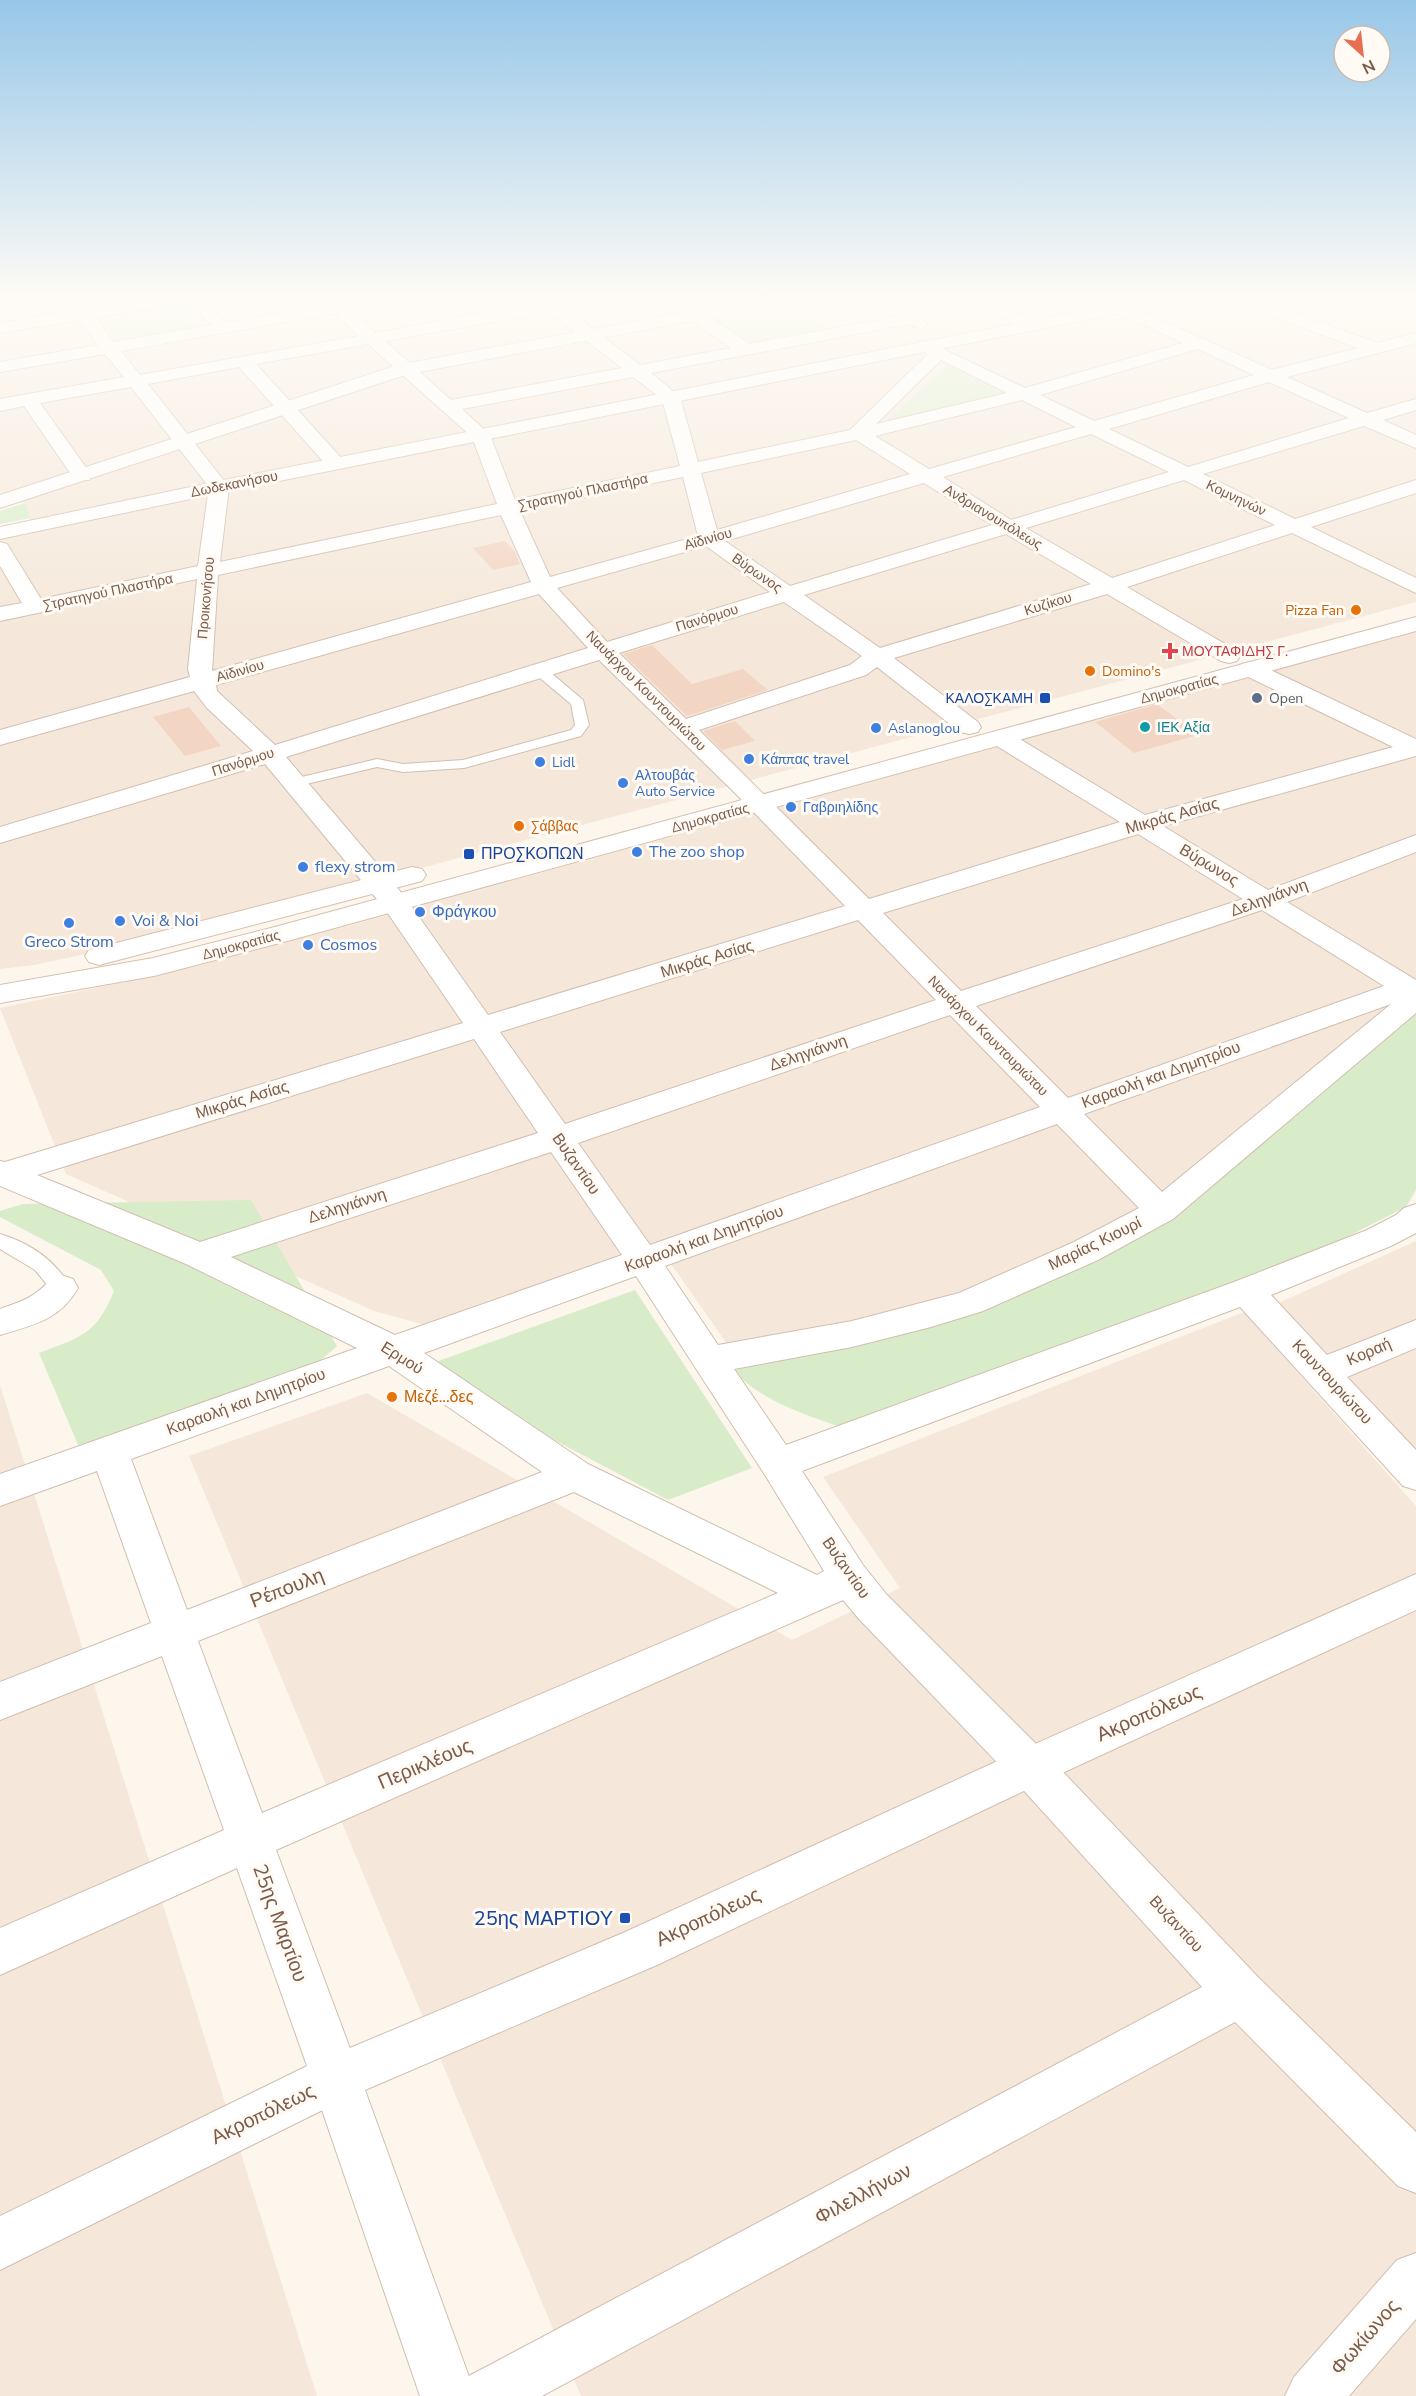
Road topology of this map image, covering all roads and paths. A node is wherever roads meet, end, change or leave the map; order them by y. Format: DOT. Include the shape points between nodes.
graph roads {
  1 [pos="35,409"];
  2 [pos="158,409"];
  3 [pos="283,409"];
  4 [pos="286,409"];
  5 [pos="452,409"];
  6 [pos="612,409"];
  7 [pos="674,409"];
  8 [pos="879,409"];
  9 [pos="962,409"];
  10 [pos="1053,409"];
  11 [pos="1158,409"];
  12 [pos="1342,409"];
  13 [pos="1401,409"];
  14 [pos="1366,420"];
  15 [pos="1092,428"];
  16 [pos="859,434"];
  17 [pos="481,435"];
  18 [pos="184,442"];
  19 [pos="1416,442"];
  20 [pos="336,464"];
  21 [pos="692,469"];
  22 [pos="1187,474"];
  23 [pos="82,476"];
  24 [pos="925,476"];
  25 [pos="1416,486"];
  26 [pos="219,487"];
  27 [pos="0,502"];
  28 [pos="508,507"];
  29 [pos="1293,526"];
  30 [pos="1009,527"];
  31 [pos="0,533"];
  32 [pos="709,539"];
  33 [pos="0,548"];
  34 [pos="208,571"];
  35 [pos="543,585"];
  36 [pos="1109,586"];
  37 [pos="1416,586"];
  38 [pos="786,594"];
  39 [pos="1416,605"];
  40 [pos="34,607"];
  41 [pos="0,614"];
  42 [pos="1416,624"];
  43 [pos="602,650"];
  44 [pos="877,656"];
  45 [pos="1229,656"];
  46 [pos="1250,669"];
  47 [pos="539,670"];
  48 [pos="202,681"];
  49 [pos="969,727"];
  50 [pos="682,728"];
  51 [pos="0,738"];
  52 [pos="1001,738"];
  53 [pos="1416,748"];
  54 [pos="269,753"];
  55 [pos="294,783"];
  56 [pos="752,797"];
  57 [pos="1142,824"];
  58 [pos="0,834"];
  59 [pos="1416,843"];
  60 [pos="387,893"];
  61 [pos="1266,900"];
  62 [pos="864,910"];
  63 [pos="0,975"];
  64 [pos="1413,993"];
  65 [pos="0,994"];
  66 [pos="955,1003"];
  67 [pos="482,1028"];
  68 [pos="1062,1111"];
  69 [pos="558,1138"];
  70 [pos="1,1173"];
  71 [pos="1161,1211"];
  72 [pos="1416,1216"];
  73 [pos="0,1241"];
  74 [pos="198,1255"];
  75 [pos="643,1260"];
  76 [pos="61,1288"];
  77 [pos="1246,1291"];
  78 [pos="0,1322"];
  79 [pos="1416,1333"];
  80 [pos="393,1350"];
  81 [pos="709,1360"];
  82 [pos="1323,1372"];
  83 [pos="109,1451"];
  84 [pos="778,1464"];
  85 [pos="575,1475"];
  86 [pos="1416,1475"];
  87 [pos="0,1490"];
  88 [pos="834,1586"];
  89 [pos="1416,1591"];
  90 [pos="174,1632"];
  91 [pos="0,1701"];
  92 [pos="1030,1767"];
  93 [pos="250,1840"];
  94 [pos="0,1952"];
  95 [pos="1240,1992"];
  96 [pos="336,2078"];
  97 [pos="1416,2168"];
  98 [pos="0,2244"];
  99 [pos="1416,2279"];
  100 [pos="448,2396"];
  101 [pos="486,2396"];
  102 [pos="1313,2396"];
  1 -- 23 [label="street"];
  2 -- 18 [label="street"];
  3 -- 18 [label="street"];
  4 -- 20 [label="street"];
  5 -- 17 [label="street, Ναυάρχου Κουντουριώτου"];
  6 -- 17 [label="street, Δωδεκανήσου"];
  7 -- 21 [label="street"];
  8 -- 16 [label="street"];
  9 -- 16 [label="street, Στρατηγού Πλαστήρα"];
  10 -- 15 [label="street, Κομνηνών"];
  11 -- 15 [label="street, Αϊδινίου"];
  12 -- 14 [label="street"];
  13 -- 14 [label="street, Πανόρμου"];
  14 -- 19 [label="street"];
  14 -- 22 [label="street, Πανόρμου"];
  15 -- 22 [label="street, Κομνηνών"];
  15 -- 24 [label="street, Αϊδινίου"];
  16 -- 21 [label="street, Στρατηγού Πλαστήρα"];
  16 -- 24 [label="street, Ανδριανουπόλεως"];
  17 -- 20 [label="street, Δωδεκανήσου"];
  17 -- 28 [label="street, Ναυάρχου Κουντουριώτου"];
  18 -- 23 [label="street"];
  18 -- 26 [label="street"];
  20 -- 26 [label="street, Δωδεκανήσου"];
  21 -- 28 [label="street, Στρατηγού Πλαστήρα"];
  21 -- 32 [label="street"];
  22 -- 29 [label="street, Κομνηνών"];
  22 -- 30 [label="street, Πανόρμου"];
  23 -- 27 [label="street"];
  24 -- 30 [label="street, Ανδριανουπόλεως"];
  24 -- 32 [label="street, Αϊδινίου"];
  25 -- 29 [label="street, Κυζίκου"];
  26 -- 31 [label="street, Δωδεκανήσου"];
  26 -- 34 [label="street, Προικονήσου"];
  28 -- 34 [label="street, Στρατηγού Πλαστήρα"];
  28 -- 35 [label="street, Ναυάρχου Κουντουριώτου"];
  29 -- 36 [label="street, Κυζίκου"];
  29 -- 37 [label="street, Κομνηνών"];
  30 -- 36 [label="street, Ανδριανουπόλεως"];
  30 -- 38 [label="street, Πανόρμου"];
  32 -- 35 [label="street, Αϊδινίου"];
  32 -- 38 [label="street, Βύρωνος"];
  33 -- 40 [label="street"];
  34 -- 40 [label="street, Στρατηγού Πλαστήρα"];
  34 -- 48 [label="street, Προικονήσου"];
  35 -- 43 [label="street, Ναυάρχου Κουντουριώτου"];
  35 -- 48 [label="street, Αϊδινίου"];
  36 -- 44 [label="street, Κυζίκου"];
  36 -- 45 [label="street, Ανδριανουπόλεως"];
  38 -- 43 [label="street, Πανόρμου"];
  38 -- 44 [label="street, Βύρωνος"];
  39 -- 45 [label="street, Δημοκρατίας"];
  40 -- 41 [label="street, Στρατηγού Πλαστήρα"];
  42 -- 46 [label="street, Δημοκρατίας"];
  43 -- 47 [label="street, Πανόρμου"];
  43 -- 50 [label="street, Ναυάρχου Κουντουριώτου"];
  44 -- 49 [label="street, Βύρωνος"];
  44 -- 50 [label="street, Κυζίκου" via="858,670"];
  45 -- 49 [label="street, Δημοκρατίας"];
  46 -- 52 [label="street, Δημοκρατίας"];
  46 -- 53 [label="street"];
  47 -- 54 [label="street, Πανόρμου"];
  47 -- 55 [label="lane" via="578,703 582,725 576,733 464,764 403,768 377,763"];
  48 -- 51 [label="street, Αϊδινίου"];
  48 -- 54 [label="street" via="214,703"];
  49 -- 56 [label="street, Δημοκρατίας"];
  50 -- 56 [label="street, Ναυάρχου Κουντουριώτου"];
  52 -- 56 [label="street, Δημοκρατίας"];
  52 -- 57 [label="street, Βύρωνος"];
  53 -- 57 [label="street, Μικράς Ασίας"];
  54 -- 55 [label="street"];
  54 -- 58 [label="street, Πανόρμου"];
  55 -- 60 [label="street"];
  56 -- 60 [label="street, Δημοκρατίας"];
  56 -- 62 [label="street, Ναυάρχου Κουντουριώτου"];
  57 -- 61 [label="street, Βύρωνος"];
  57 -- 62 [label="street, Μικράς Ασίας"];
  59 -- 61 [label="street, Δεληγιάννη"];
  60 -- 63 [label="street, Δημοκρατίας"];
  60 -- 65 [label="street, Δημοκρατίας" via="154,967"];
  60 -- 67 [label="street, Βυζαντίου"];
  61 -- 64 [label="street, Βύρωνος"];
  61 -- 66 [label="street, Δεληγιάννη"];
  62 -- 66 [label="street, Ναυάρχου Κουντουριώτου"];
  62 -- 67 [label="street, Μικράς Ασίας"];
  64 -- 68 [label="street, Καραολή και Δημητρίου"];
  64 -- 71 [label="street, Μαρίας Κιουρί"];
  66 -- 68 [label="street, Ναυάρχου Κουντουριώτου"];
  66 -- 69 [label="street, Δεληγιάννη"];
  67 -- 69 [label="street, Βυζαντίου"];
  67 -- 70 [label="street, Μικράς Ασίας"];
  68 -- 71 [label="street, Ναυάρχου Κουντουριώτου"];
  68 -- 75 [label="street, Καραολή και Δημητρίου"];
  69 -- 74 [label="street, Δεληγιάννη"];
  69 -- 75 [label="street, Βυζαντίου"];
  70 -- 74 [label="street, Ερμού"];
  71 -- 81 [label="street, Μαρίας Κιουρί" via="1086,1251 961,1305 852,1335"];
  72 -- 77 [label="street" via="1379,1238"];
  73 -- 76 [label="lane" via="25,1252 55,1276"];
  74 -- 80 [label="street, Ερμού"];
  75 -- 80 [label="street, Καραολή και Δημητρίου"];
  75 -- 81 [label="street, Βυζαντίου"];
  76 -- 78 [label="street" via="56,1298 42,1306"];
  77 -- 82 [label="street, Κουντουριώτου"];
  77 -- 84 [label="street"];
  79 -- 82 [label="street, Κοραή"];
  80 -- 83 [label="street, Καραολή και Δημητρίου"];
  80 -- 85 [label="street, Ερμού"];
  81 -- 84 [label="street, Βυζαντίου"];
  82 -- 86 [label="street, Κουντουριώτου"];
  83 -- 87 [label="street, Καραολή και Δημητρίου"];
  83 -- 90 [label="street, 25ης Μαρτίου"];
  84 -- 88 [label="street, Βυζαντίου"];
  85 -- 88 [label="street, Ερμού"];
  85 -- 90 [label="street, Ρέπουλη"];
  88 -- 92 [label="street, Βυζαντίου" via="873,1607"];
  88 -- 93 [label="street, Περικλέους"];
  89 -- 92 [label="street, Ακροπόλεως"];
  90 -- 91 [label="street, Ρέπουλη"];
  90 -- 93 [label="street, 25ης Μαρτίου"];
  92 -- 95 [label="street, Βυζαντίου"];
  92 -- 96 [label="street, Ακροπόλεως" via="640,1949"];
  93 -- 94 [label="street, Περικλέους"];
  93 -- 96 [label="street, 25ης Μαρτίου"];
  95 -- 97 [label="street, Βυζαντίου"];
  95 -- 101 [label="street, Φιλελλήνων"];
  96 -- 98 [label="street, Ακροπόλεως"];
  96 -- 100 [label="street, 25ης Μαρτίου"];
  99 -- 102 [label="street, Φωκίωνος"];
}
